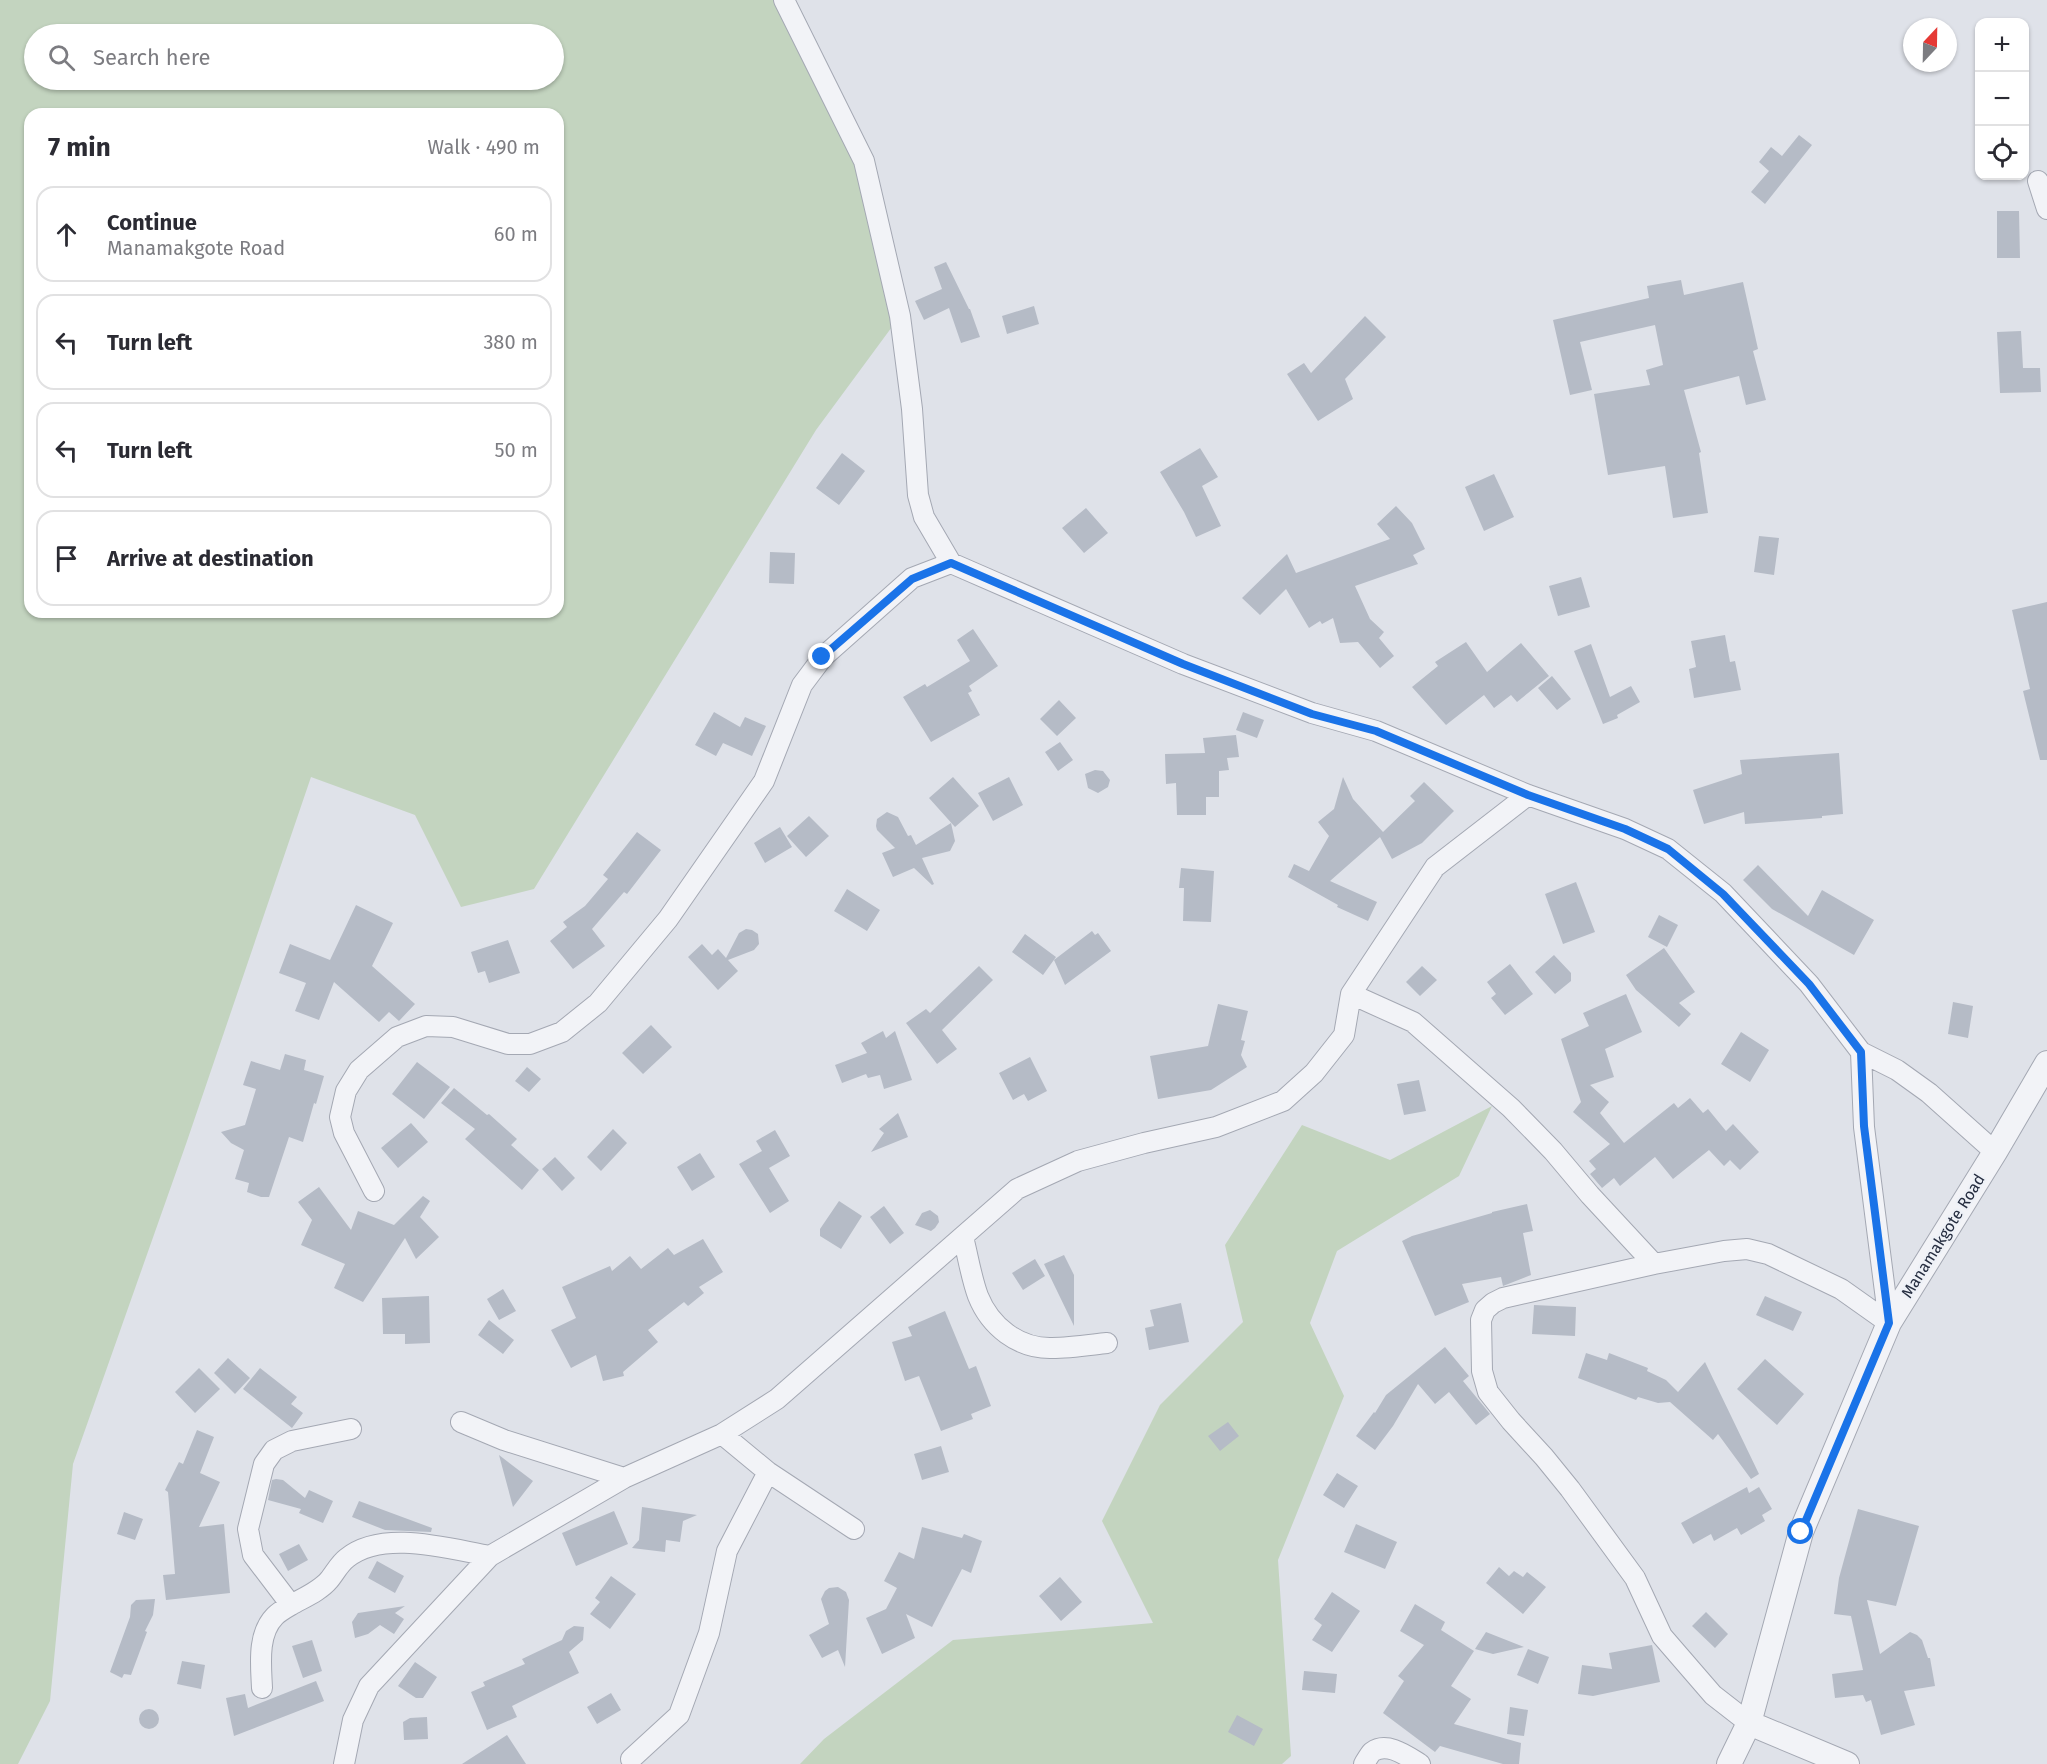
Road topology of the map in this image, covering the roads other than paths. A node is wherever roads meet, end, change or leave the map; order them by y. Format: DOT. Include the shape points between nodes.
graph roads {
  1 [pos="784,0"];
  2 [pos="2038,181"];
  3 [pos="2047,209"];
  4 [pos="951,563"];
  5 [pos="1528,795"];
  6 [pos="1351,994"];
  7 [pos="1861,1052"];
  8 [pos="2047,1063"];
  9 [pos="1995,1152"];
  10 [pos="374,1191"];
  11 [pos="963,1237"];
  12 [pos="1654,1264"];
  13 [pos="1889,1323"];
  14 [pos="1107,1343"];
  15 [pos="461,1422"];
  16 [pos="351,1428"];
  17 [pos="722,1434"];
  18 [pos="768,1472"];
  19 [pos="624,1478"];
  20 [pos="854,1529"];
  21 [pos="490,1556"];
  22 [pos="291,1605"];
  23 [pos="262,1688"];
  24 [pos="1749,1723"];
  25 [pos="631,1759"];
  26 [pos="344,1764"];
  27 [pos="1364,1764"];
  28 [pos="1420,1764"];
  29 [pos="1728,1764"];
  30 [pos="1847,1764"];
  1 -- 4 [label="street" via="864,161 900,316 918,495 924,517"];
  2 -- 3 [label="street"];
  4 -- 5 [label="street" via="1183,664 1312,714 1376,731"];
  4 -- 10 [label="street" via="912,579 822,657 802,685 764,781 668,919 598,1003 561,1032 530,1044 508,1044 453,1027 426,1026 397,1037 359,1070 346,1091 340,1117 344,1133"];
  5 -- 6 [label="street" via="1435,867"];
  5 -- 7 [label="street" via="1625,829 1668,849 1723,894 1809,984"];
  6 -- 11 [label="street" via="1344,1035 1314,1073 1283,1101 1216,1127 1078,1161 1017,1189"];
  6 -- 12 [label="street" via="1413,1022 1493,1092 1553,1151"];
  7 -- 9 [label="street" via="1897,1070 1929,1093"];
  7 -- 13 [label="street" via="1864,1126"];
  8 -- 9 [label="street, Manamakgote Road"];
  9 -- 13 [label="street, Manamakgote Road"];
  11 -- 14 [label="street" via="978,1296 1006,1336 1050,1348"];
  11 -- 17 [label="street" via="777,1399"];
  12 -- 13 [label="street" via="1724,1251 1747,1249 1768,1254 1841,1289"];
  12 -- 24 [label="street" via="1493,1303 1481,1320 1482,1371 1488,1392 1545,1457 1635,1578 1662,1636 1713,1695"];
  13 -- 24 [label="street, Manamakgote Road" via="1801,1532"];
  15 -- 19 [label="street" via="504,1440"];
  16 -- 22 [label="street" via="292,1441 274,1449 264,1464 248,1529 252,1555"];
  17 -- 18 [label="street"];
  17 -- 19 [label="street"];
  18 -- 20 [label="street"];
  18 -- 25 [label="street" via="727,1551 709,1633 679,1715"];
  19 -- 21 [label="street"];
  21 -- 22 [label="street" via="427,1545 378,1545 347,1558 321,1587"];
  21 -- 26 [label="street" via="369,1686 353,1720"];
  22 -- 23 [label="street" via="274,1617 266,1630 260,1651"];
  24 -- 29 [label="street, Manamakgote Road"];
  24 -- 30 [label="street"];
  27 -- 28 [label="street" via="1372,1752 1384,1748"];
}
